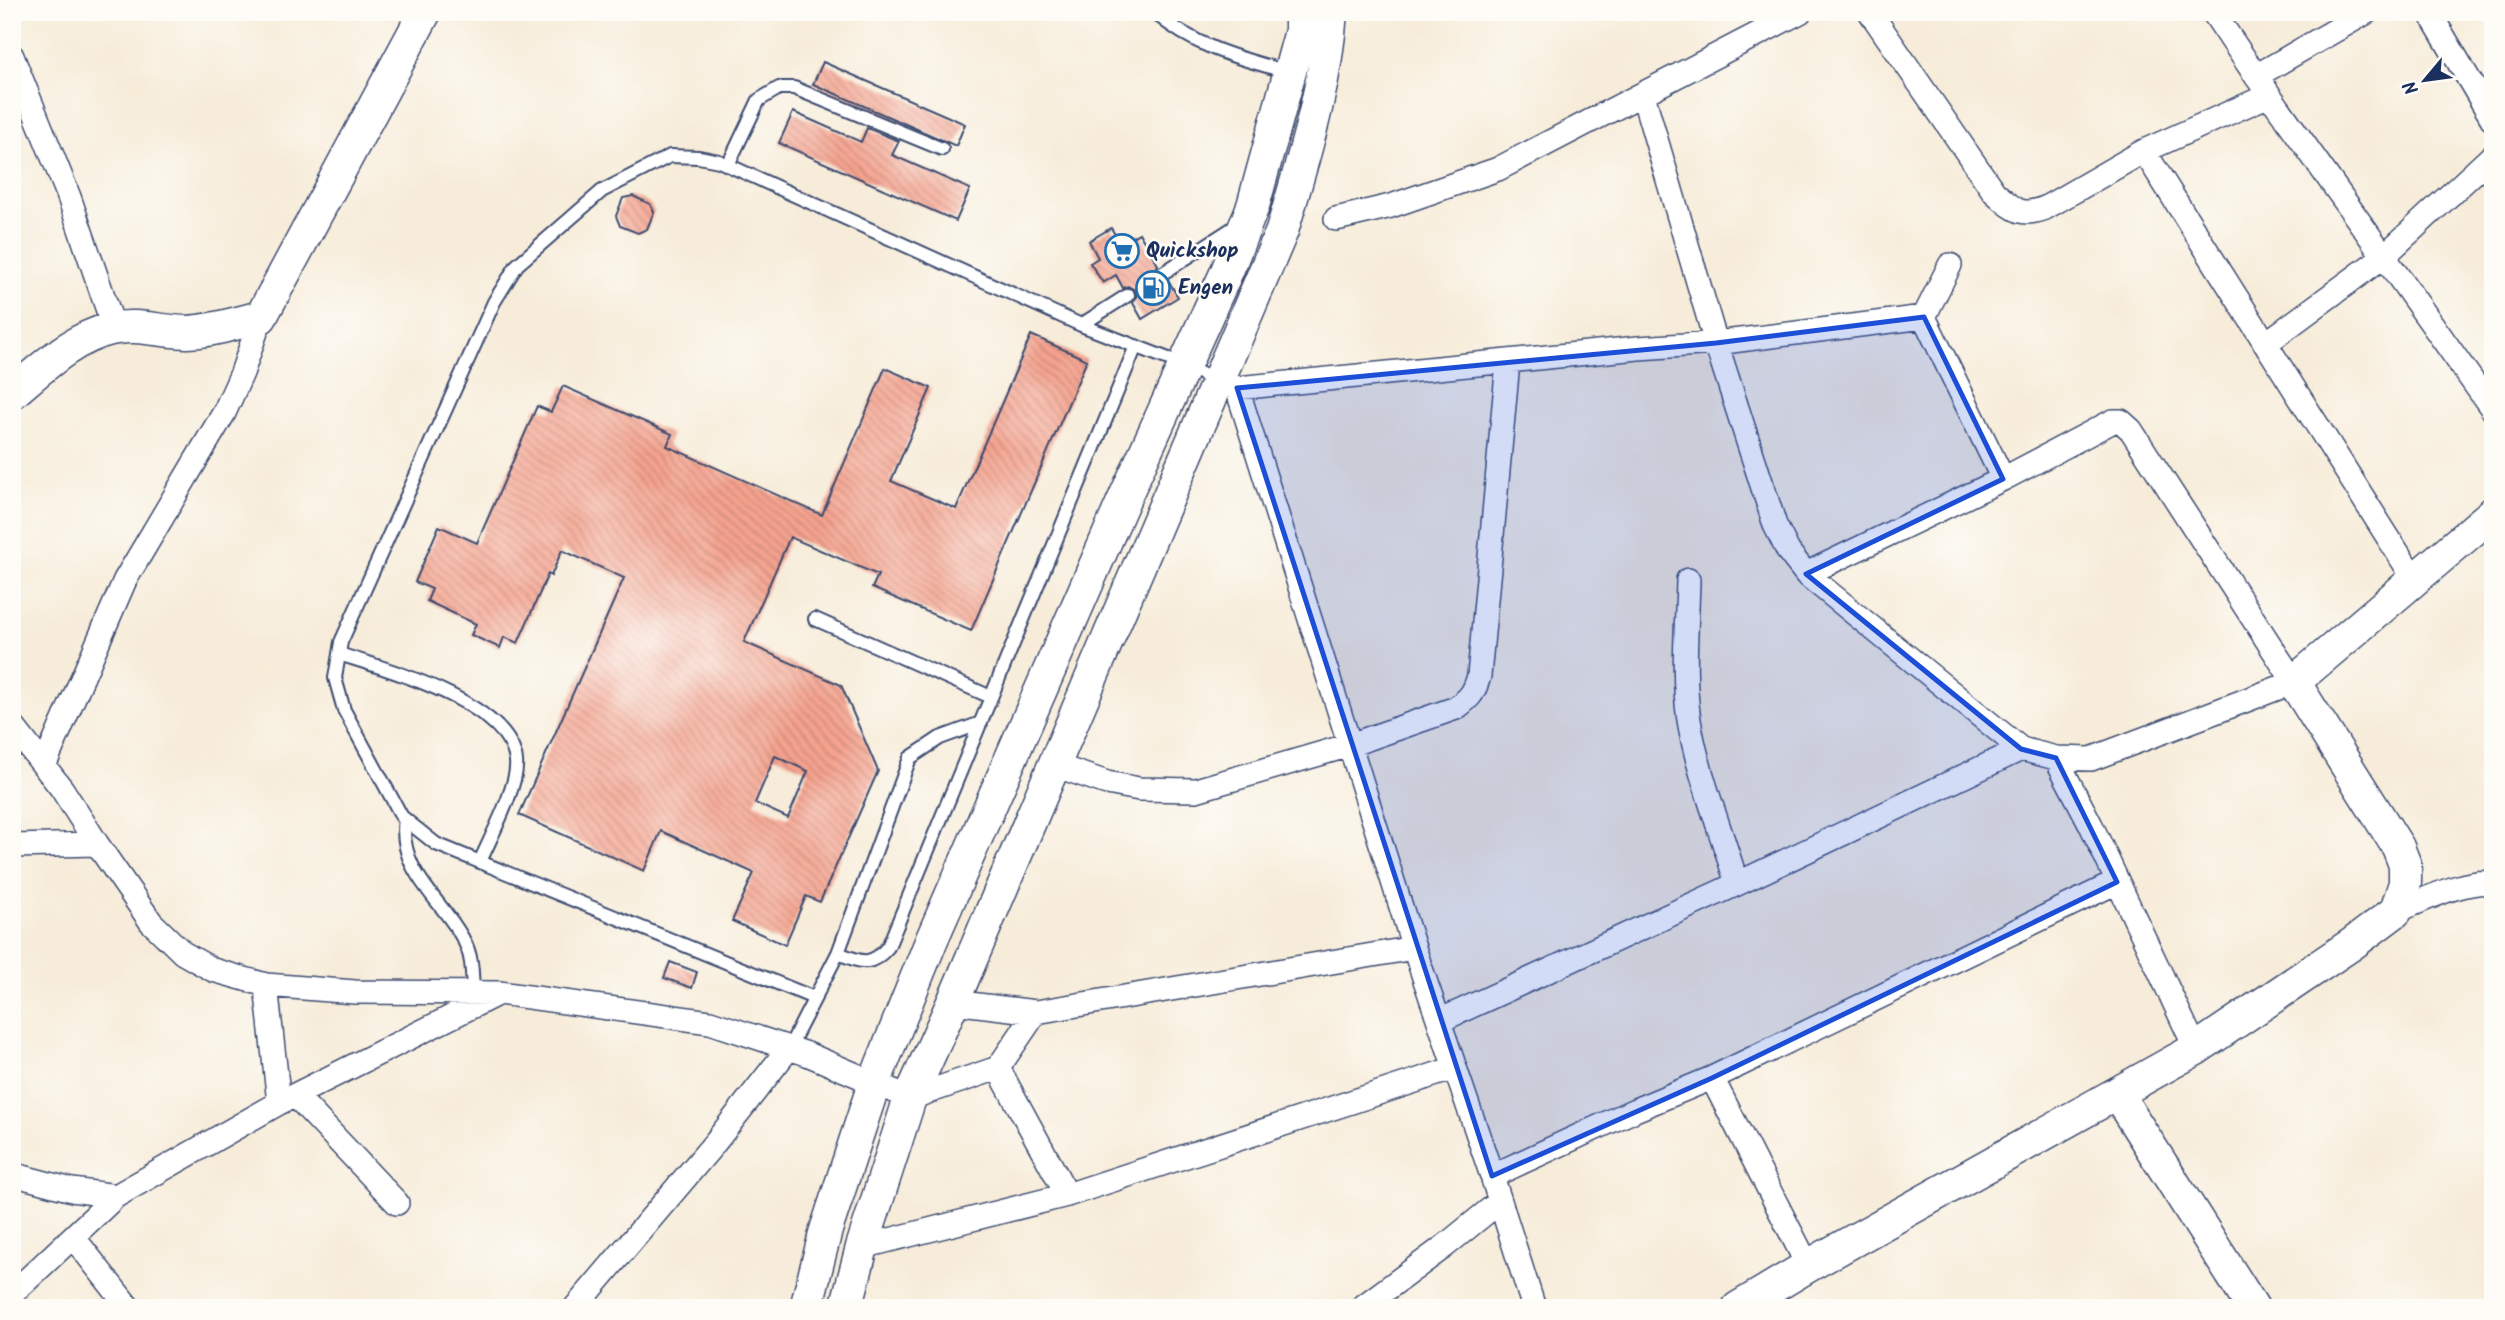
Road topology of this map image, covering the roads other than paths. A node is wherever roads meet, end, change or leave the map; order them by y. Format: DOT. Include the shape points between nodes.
graph roads {
  1 [pos="425,12"];
  2 [pos="1154,12"];
  3 [pos="1301,12"];
  4 [pos="1331,12"];
  5 [pos="1800,12"];
  6 [pos="1870,12"];
  7 [pos="2213,12"];
  8 [pos="2367,12"];
  9 [pos="2429,12"];
  10 [pos="12,56"];
  11 [pos="1289,72"];
  12 [pos="2256,76"];
  13 [pos="1643,95"];
  14 [pos="2269,95"];
  15 [pos="2493,120"];
  16 [pos="943,149"];
  17 [pos="2144,151"];
  18 [pos="2493,155"];
  19 [pos="728,165"];
  20 [pos="1248,218"];
  21 [pos="1336,219"];
  22 [pos="2385,256"];
  23 [pos="1950,265"];
  24 [pos="1163,273"];
  25 [pos="1128,295"];
  26 [pos="261,317"];
  27 [pos="1924,317"];
  28 [pos="1081,325"];
  29 [pos="114,328"];
  30 [pos="1716,343"];
  31 [pos="2265,344"];
  32 [pos="1136,346"];
  33 [pos="1508,362"];
  34 [pos="1184,365"];
  35 [pos="1227,385"];
  36 [pos="12,393"];
  37 [pos="2493,410"];
  38 [pos="2003,479"];
  39 [pos="2493,513"];
  40 [pos="1806,573"];
  41 [pos="1688,580"];
  42 [pos="2415,580"];
  43 [pos="815,620"];
  44 [pos="339,654"];
  45 [pos="2294,682"];
  46 [pos="991,697"];
  47 [pos="981,723"];
  48 [pos="12,725"];
  49 [pos="1350,745"];
  50 [pos="2021,749"];
  51 [pos="2056,758"];
  52 [pos="1054,765"];
  53 [pos="44,766"];
  54 [pos="405,819"];
  55 [pos="97,844"];
  56 [pos="13,846"];
  57 [pos="12,852"];
  58 [pos="480,862"];
  59 [pos="2117,882"];
  60 [pos="2493,883"];
  61 [pos="1737,884"];
  62 [pos="2396,911"];
  63 [pos="1414,948"];
  64 [pos="838,953"];
  65 [pos="266,985"];
  66 [pos="473,993"];
  67 [pos="499,993"];
  68 [pos="814,998"];
  69 [pos="953,1002"];
  70 [pos="1036,1012"];
  71 [pos="1439,1021"];
  72 [pos="789,1048"];
  73 [pos="2196,1049"];
  74 [pos="998,1068"];
  75 [pos="1455,1068"];
  76 [pos="1712,1078"];
  77 [pos="875,1081"];
  78 [pos="2117,1094"];
  79 [pos="910,1098"];
  80 [pos="287,1099"];
  81 [pos="12,1174"];
  82 [pos="1492,1176"];
  83 [pos="1067,1195"];
  84 [pos="116,1196"];
  85 [pos="1499,1202"];
  86 [pos="397,1203"];
  87 [pos="74,1238"];
  88 [pos="862,1247"];
  89 [pos="1808,1266"];
  90 [pos="12,1294"];
  91 [pos="129,1308"];
  92 [pos="575,1308"];
  93 [pos="806,1308"];
  94 [pos="846,1308"];
  95 [pos="1361,1308"];
  96 [pos="1534,1308"];
  97 [pos="1738,1308"];
  98 [pos="2253,1308"];
  1 -- 26 [label="street"];
  2 -- 11 [label="lane" via="1195,42"];
  3 -- 11 [label="street" via="1301,30"];
  4 -- 35 [label="street" via="1317,110 1282,231"];
  5 -- 13 [label="street"];
  6 -- 17 [label="street" via="1993,192 2013,208 2029,214 2045,208"];
  7 -- 12 [label="street"];
  8 -- 12 [label="street"];
  9 -- 15 [label="street"];
  10 -- 29 [label="street" via="69,197"];
  11 -- 20 [label="street"];
  12 -- 14 [label="street"];
  13 -- 21 [label="street" via="1498,169 1391,206"];
  13 -- 30 [label="street"];
  14 -- 17 [label="street"];
  14 -- 22 [label="street"];
  16 -- 19 [label="lane" via="794,88 779,88 759,100"];
  17 -- 31 [label="street"];
  18 -- 22 [label="street"];
  19 -- 28 [label="lane"];
  19 -- 44 [label="lane" via="719,160 670,156 643,168 602,191 517,265 494,302"];
  20 -- 24 [label="lane"];
  20 -- 34 [label="street"];
  22 -- 31 [label="street"];
  22 -- 37 [label="street"];
  23 -- 27 [label="street"];
  25 -- 28 [label="lane"];
  26 -- 29 [label="street" via="186,332"];
  26 -- 53 [label="street" via="224,413 125,580"];
  27 -- 30 [label="street"];
  27 -- 38 [label="street"];
  28 -- 32 [label="lane"];
  29 -- 36 [label="street" via="67,348"];
  30 -- 33 [label="street"];
  30 -- 40 [label="street" via="1775,525"];
  31 -- 42 [label="street"];
  32 -- 34 [label="lane"];
  32 -- 46 [label="lane"];
  33 -- 35 [label="street"];
  33 -- 49 [label="street" via="1474,693 1456,708"];
  34 -- 35 [label="lane"];
  34 -- 77 [label="street" via="937,926"];
  35 -- 49 [label="street"];
  35 -- 52 [label="street"];
  38 -- 40 [label="street"];
  38 -- 45 [label="street" via="2113,421 2126,423"];
  39 -- 42 [label="street"];
  40 -- 50 [label="street"];
  41 -- 61 [label="street" via="1685,679 1689,720"];
  42 -- 45 [label="street"];
  43 -- 46 [label="lane"];
  44 -- 54 [label="lane" via="335,678 344,710"];
  44 -- 58 [label="lane" via="421,681 480,711 508,739 516,761 512,786"];
  45 -- 51 [label="street" via="2091,759"];
  45 -- 62 [label="street" via="2398,847 2405,883"];
  46 -- 47 [label="lane"];
  47 -- 64 [label="lane" via="940,738 910,758"];
  47 -- 64 [label="lane" via="888,947 878,958 864,963"];
  48 -- 53 [label="street"];
  49 -- 52 [label="street" via="1196,790 1139,789"];
  49 -- 63 [label="street"];
  50 -- 51 [label="street"];
  50 -- 61 [label="street"];
  51 -- 59 [label="street"];
  52 -- 69 [label="street"];
  53 -- 55 [label="street"];
  54 -- 58 [label="lane" via="436,844"];
  54 -- 66 [label="lane" via="402,836 411,864 463,938 471,958"];
  55 -- 56 [label="street"];
  55 -- 65 [label="street" via="151,922 183,953 213,970"];
  56 -- 57 [label="street"];
  58 -- 68 [label="lane"];
  59 -- 73 [label="street"];
  59 -- 76 [label="street"];
  60 -- 62 [label="street" via="2469,884"];
  61 -- 71 [label="street"];
  62 -- 73 [label="street"];
  63 -- 70 [label="street"];
  63 -- 71 [label="street"];
  64 -- 68 [label="lane"];
  65 -- 66 [label="street" via="355,992"];
  65 -- 80 [label="street"];
  66 -- 67 [label="street"];
  67 -- 72 [label="street" via="710,1022"];
  67 -- 80 [label="street"];
  68 -- 72 [label="lane"];
  69 -- 70 [label="street"];
  69 -- 79 [label="street"];
  70 -- 74 [label="street"];
  71 -- 75 [label="street"];
  72 -- 77 [label="street"];
  72 -- 92 [label="street"];
  73 -- 78 [label="street"];
  74 -- 79 [label="street"];
  74 -- 83 [label="street"];
  75 -- 82 [label="street"];
  75 -- 83 [label="street"];
  76 -- 82 [label="street"];
  76 -- 89 [label="street"];
  77 -- 79 [label="street"];
  77 -- 93 [label="street" via="826,1230"];
  78 -- 89 [label="street"];
  78 -- 98 [label="street"];
  79 -- 88 [label="street"];
  80 -- 84 [label="street"];
  80 -- 86 [label="street"];
  81 -- 84 [label="street"];
  82 -- 85 [label="street"];
  83 -- 88 [label="street"];
  84 -- 87 [label="street"];
  85 -- 95 [label="street"];
  85 -- 96 [label="street"];
  87 -- 90 [label="street"];
  87 -- 91 [label="street"];
  88 -- 94 [label="street"];
  89 -- 97 [label="street"];
}
